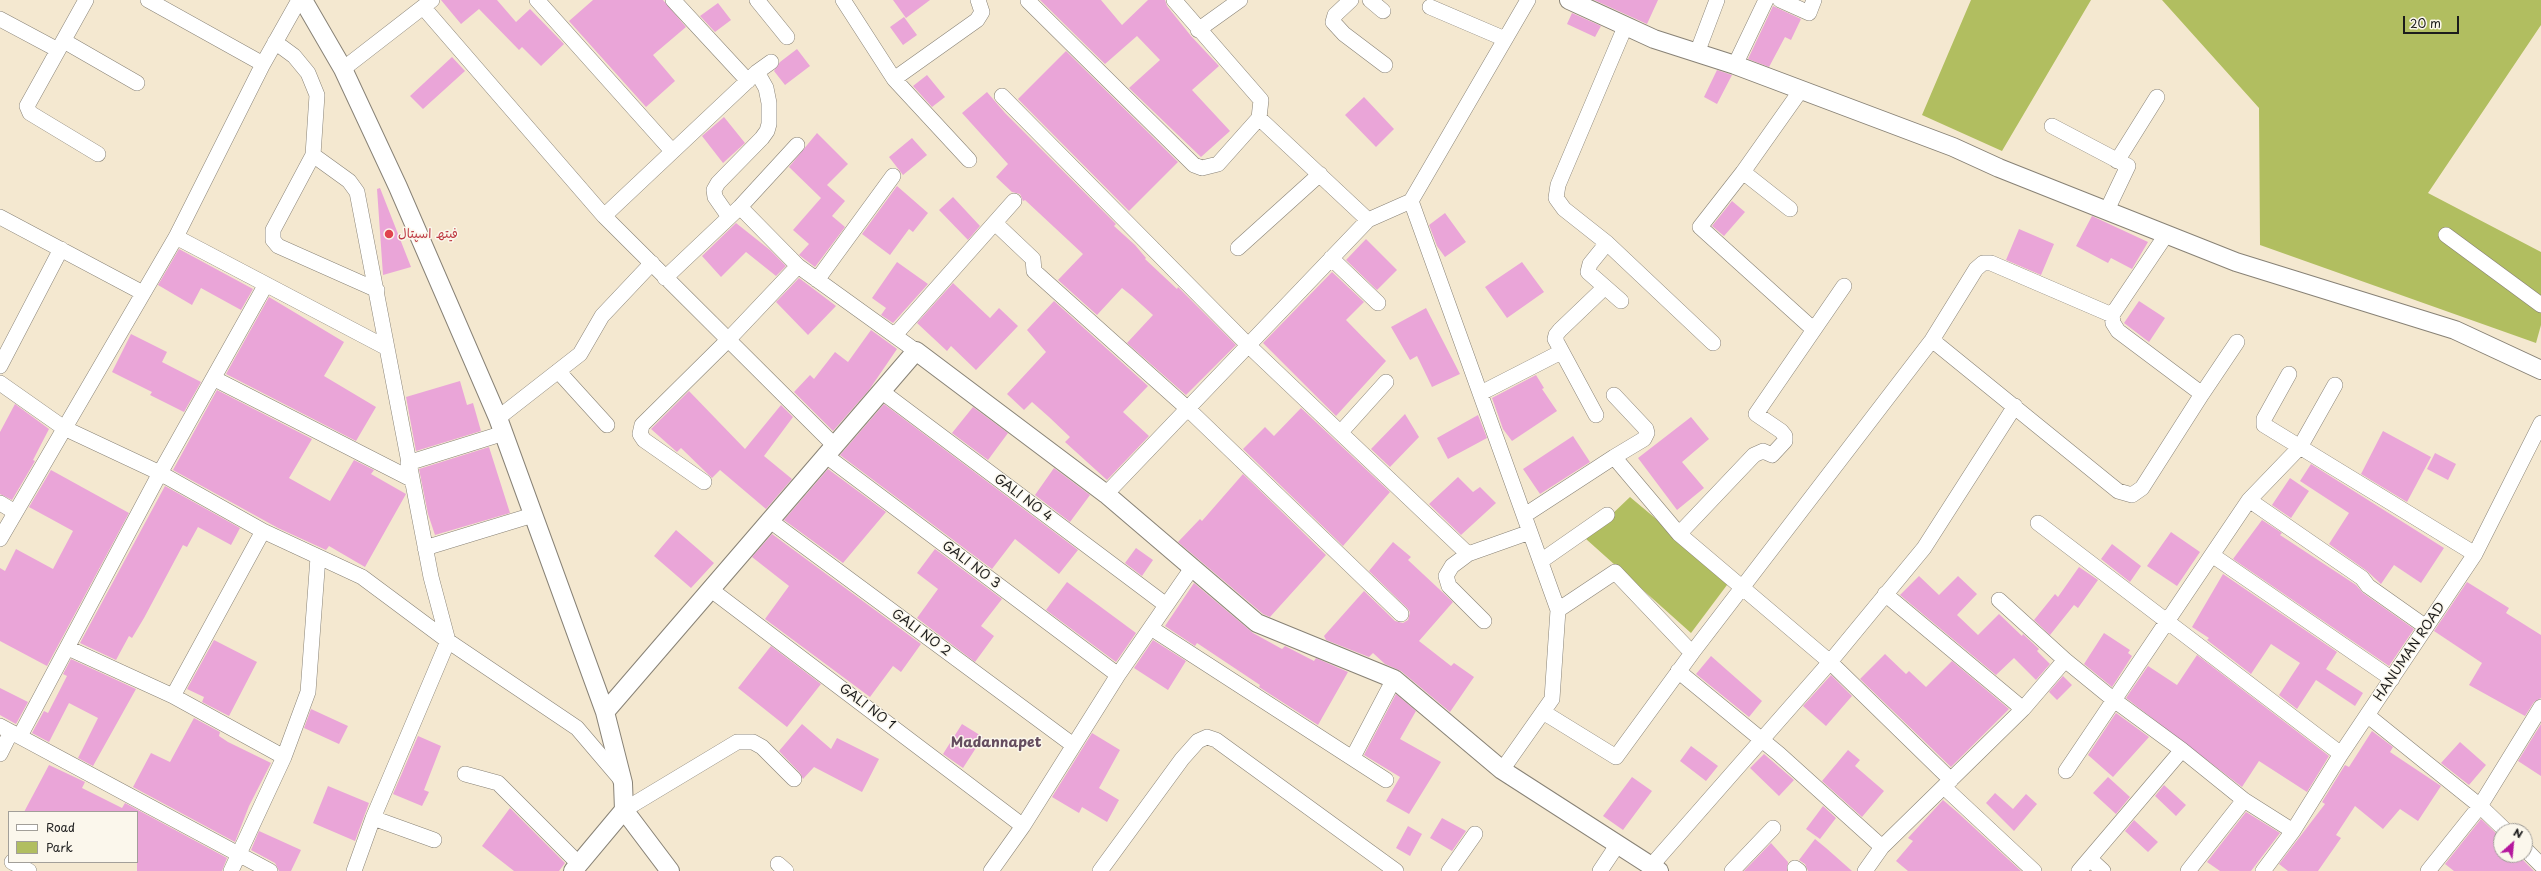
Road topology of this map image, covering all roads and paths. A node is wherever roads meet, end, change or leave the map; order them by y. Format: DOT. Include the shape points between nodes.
graph roads {
  1 [pos="86,0"];
  2 [pos="148,0"];
  3 [pos="299,0"];
  4 [pos="303,0"];
  5 [pos="537,0"];
  6 [pos="673,0"];
  7 [pos="757,0"];
  8 [pos="843,0"];
  9 [pos="978,0"];
  10 [pos="1174,0"];
  11 [pos="1240,0"];
  12 [pos="1351,0"];
  13 [pos="1370,0"];
  14 [pos="1528,0"];
  15 [pos="1569,0"];
  16 [pos="1717,0"];
  17 [pos="1766,0"];
  18 [pos="1780,0"];
  19 [pos="1814,0"];
  20 [pos="1028,1"];
  21 [pos="428,3"];
  22 [pos="1430,7"];
  23 [pos="1383,11"];
  24 [pos="0,19"];
  25 [pos="1625,27"];
  26 [pos="1198,30"];
  27 [pos="786,37"];
  28 [pos="1505,39"];
  29 [pos="275,42"];
  30 [pos="61,46"];
  31 [pos="1697,53"];
  32 [pos="771,62"];
  33 [pos="263,64"];
  34 [pos="1385,65"];
  35 [pos="1736,65"];
  36 [pos="343,68"];
  37 [pos="752,76"];
  38 [pos="894,79"];
  39 [pos="137,83"];
  40 [pos="1801,90"];
  41 [pos="1002,96"];
  42 [pos="2157,97"];
  43 [pos="1259,118"];
  44 [pos="2052,126"];
  45 [pos="797,145"];
  46 [pos="672,151"];
  47 [pos="98,154"];
  48 [pos="313,155"];
  49 [pos="969,160"];
  50 [pos="2118,161"];
  51 [pos="1743,172"];
  52 [pos="1320,174"];
  53 [pos="893,176"];
  54 [pos="1014,201"];
  55 [pos="1411,201"];
  56 [pos="1790,209"];
  57 [pos="2107,210"];
  58 [pos="735,212"];
  59 [pos="604,216"];
  60 [pos="0,217"];
  61 [pos="1368,220"];
  62 [pos="995,223"];
  63 [pos="2166,234"];
  64 [pos="2446,235"];
  65 [pos="176,237"];
  66 [pos="1607,243"];
  67 [pos="1238,248"];
  68 [pos="61,250"];
  69 [pos="1331,258"];
  70 [pos="652,263"];
  71 [pos="798,266"];
  72 [pos="665,278"];
  73 [pos="817,280"];
  74 [pos="266,286"];
  75 [pos="1844,286"];
  76 [pos="1606,287"];
  77 [pos="376,290"];
  78 [pos="143,293"];
  79 [pos="1621,301"];
  80 [pos="1378,303"];
  81 [pos="2541,305"];
  82 [pos="2112,315"];
  83 [pos="1813,330"];
  84 [pos="895,335"];
  85 [pos="1932,340"];
  86 [pos="727,341"];
  87 [pos="2237,342"];
  88 [pos="1713,343"];
  89 [pos="1248,345"];
  90 [pos="387,348"];
  91 [pos="916,351"];
  92 [pos="1561,352"];
  93 [pos="0,366"];
  94 [pos="2540,367"];
  95 [pos="558,371"];
  96 [pos="2289,374"];
  97 [pos="215,378"];
  98 [pos="1386,382"];
  99 [pos="0,383"];
  100 [pos="2335,385"];
  101 [pos="881,391"];
  102 [pos="1481,393"];
  103 [pos="2202,394"];
  104 [pos="1614,395"];
  105 [pos="2015,406"];
  106 [pos="1188,409"];
  107 [pos="1596,415"];
  108 [pos="2541,423"];
  109 [pos="607,425"];
  110 [pos="501,426"];
  111 [pos="64,428"];
  112 [pos="1341,432"];
  113 [pos="2300,446"];
  114 [pos="829,450"];
  115 [pos="1614,457"];
  116 [pos="408,463"];
  117 [pos="160,473"];
  118 [pos="411,479"];
  119 [pos="704,482"];
  120 [pos="1106,494"];
  121 [pos="2249,500"];
  122 [pos="0,503"];
  123 [pos="15,512"];
  124 [pos="533,515"];
  125 [pos="1525,515"];
  126 [pos="1607,515"];
  127 [pos="769,520"];
  128 [pos="2038,522"];
  129 [pos="263,531"];
  130 [pos="1530,532"];
  131 [pos="1679,534"];
  132 [pos="0,539"];
  133 [pos="425,548"];
  134 [pos="1468,554"];
  135 [pos="2475,554"];
  136 [pos="2212,555"];
  137 [pos="318,556"];
  138 [pos="1542,561"];
  139 [pos="1192,568"];
  140 [pos="1742,587"];
  141 [pos="710,589"];
  142 [pos="1885,594"];
  143 [pos="1999,600"];
  144 [pos="1166,605"];
  145 [pos="1558,610"];
  146 [pos="1401,614"];
  147 [pos="1484,621"];
  148 [pos="2166,622"];
  149 [pos="2426,627"];
  150 [pos="1151,628"];
  151 [pos="448,641"];
  152 [pos="68,648"];
  153 [pos="1692,653"];
  154 [pos="2065,660"];
  155 [pos="1830,662"];
  156 [pos="1678,671"];
  157 [pos="1118,674"];
  158 [pos="1394,679"];
  159 [pos="2392,679"];
  160 [pos="173,696"];
  161 [pos="2114,700"];
  162 [pos="2541,707"];
  163 [pos="2023,709"];
  164 [pos="605,712"];
  165 [pos="1543,712"];
  166 [pos="2367,715"];
  167 [pos="10,731"];
  168 [pos="1762,740"];
  169 [pos="1073,745"];
  170 [pos="2182,750"];
  171 [pos="0,754"];
  172 [pos="2341,754"];
  173 [pos="284,756"];
  174 [pos="1352,757"];
  175 [pos="1502,770"];
  176 [pos="2066,771"];
  177 [pos="465,774"];
  178 [pos="794,779"];
  179 [pos="1386,780"];
  180 [pos="623,783"];
  181 [pos="1947,784"];
  182 [pos="2244,800"];
  183 [pos="2480,806"];
  184 [pos="624,810"];
  185 [pos="373,818"];
  186 [pos="2498,823"];
  187 [pos="1023,826"];
  188 [pos="1773,828"];
  189 [pos="2293,831"];
  190 [pos="1474,834"];
  191 [pos="434,840"];
  192 [pos="1618,844"];
  193 [pos="1882,847"];
  194 [pos="238,854"];
  195 [pos="2533,857"];
  196 [pos="2090,859"];
  197 [pos="14,863"];
  198 [pos="2541,865"];
  199 [pos="576,868"];
  200 [pos="1872,868"];
  201 [pos="1655,869"];
  202 [pos="2269,869"];
  203 [pos="28,871"];
  204 [pos="231,871"];
  205 [pos="270,871"];
  206 [pos="354,871"];
  207 [pos="670,871"];
  208 [pos="991,871"];
  209 [pos="1100,871"];
  210 [pos="1396,871"];
  211 [pos="1449,871"];
  212 [pos="1600,871"];
  213 [pos="1732,871"];
  214 [pos="2034,871"];
  215 [pos="2079,871"];
  216 [pos="2103,871"];
  217 [pos="2188,871"];
  218 [pos="2428,871"];
  1 -- 30 [label="street"];
  2 -- 33 [label="street"];
  3 -- 29 [label="street"];
  4 -- 36 [label="street"];
  5 -- 46 [label="street"];
  6 -- 37 [label="street"];
  7 -- 27 [label="street"];
  8 -- 38 [label="street"];
  9 -- 38 [label="street" via="982,12 977,20"];
  10 -- 26 [label="street"];
  11 -- 26 [label="street"];
  12 -- 34 [label="street" via="1335,15 1333,22 1344,34"];
  13 -- 23 [label="street"];
  14 -- 28 [label="street"];
  15 -- 25 [label="street"];
  16 -- 31 [label="street"];
  17 -- 35 [label="street"];
  18 -- 19 [label="street" via="1808,13"];
  20 -- 43 [label="street" via="1194,165 1202,168 1218,164"];
  21 -- 36 [label="street"];
  21 -- 59 [label="street, GALI NO 3"];
  22 -- 28 [label="street"];
  24 -- 30 [label="street"];
  25 -- 31 [label="street"];
  25 -- 66 [label="street" via="1556,191 1556,198 1564,209"];
  26 -- 43 [label="street" via="1261,100"];
  28 -- 55 [label="street"];
  29 -- 33 [label="street"];
  29 -- 48 [label="street" via="294,56 308,73 317,95"];
  30 -- 39 [label="street"];
  30 -- 47 [label="street" via="28,101 28,109 30,113"];
  31 -- 35 [label="street"];
  32 -- 37 [label="street"];
  33 -- 65 [label="street"];
  35 -- 40 [label="street"];
  36 -- 110 [label="street" via="398,187"];
  37 -- 46 [label="street"];
  37 -- 58 [label="street" via="766,88 769,124 762,138 718,182 714,190 715,197"];
  38 -- 49 [label="street"];
  40 -- 51 [label="street"];
  40 -- 57 [label="street" via="1953,147 1999,168"];
  41 -- 89 [label="street"];
  42 -- 50 [label="street"];
  43 -- 52 [label="street"];
  44 -- 50 [label="street"];
  45 -- 58 [label="street"];
  46 -- 59 [label="street"];
  48 -- 77 [label="street" via="349,181 357,192"];
  48 -- 77 [label="street" via="273,230 273,240 278,246"];
  50 -- 57 [label="street" via="2128,166"];
  51 -- 56 [label="street"];
  51 -- 83 [label="street" via="1700,226"];
  52 -- 61 [label="street"];
  52 -- 67 [label="street"];
  53 -- 73 [label="street"];
  54 -- 62 [label="street"];
  55 -- 61 [label="street"];
  55 -- 102 [label="street"];
  57 -- 63 [label="street"];
  58 -- 71 [label="street"];
  58 -- 72 [label="street"];
  59 -- 70 [label="street, GALI NO 3"];
  60 -- 68 [label="street"];
  61 -- 69 [label="street"];
  62 -- 84 [label="street"];
  62 -- 106 [label="street" via="1033,259 1034,271"];
  63 -- 82 [label="street"];
  63 -- 94 [label="street" via="2236,262 2455,330"];
  64 -- 81 [label="street"];
  65 -- 74 [label="street"];
  65 -- 78 [label="street"];
  66 -- 76 [label="street" via="1588,268 1588,272"];
  66 -- 88 [label="street"];
  68 -- 78 [label="street"];
  68 -- 93 [label="street"];
  69 -- 80 [label="street"];
  69 -- 89 [label="street"];
  70 -- 72 [label="street, GALI NO 3"];
  70 -- 95 [label="street" via="602,316 580,354"];
  71 -- 73 [label="street"];
  71 -- 86 [label="street"];
  72 -- 86 [label="street, GALI NO 3"];
  73 -- 84 [label="street"];
  74 -- 90 [label="street"];
  74 -- 97 [label="street"];
  75 -- 83 [label="street"];
  76 -- 79 [label="street"];
  76 -- 92 [label="street" via="1556,335 1555,340"];
  77 -- 90 [label="street"];
  78 -- 111 [label="street"];
  82 -- 85 [label="street" via="1991,263 1983,263 1976,269"];
  82 -- 103 [label="street" via="2113,323 2118,330"];
  83 -- 131 [label="street" via="1756,414 1781,431 1785,441 1772,455 1763,451 1754,454"];
  84 -- 91 [label="street"];
  85 -- 105 [label="street"];
  85 -- 140 [label="street"];
  86 -- 114 [label="street, GALI NO 3"];
  86 -- 119 [label="street" via="644,421 641,429 644,440"];
  87 -- 103 [label="street"];
  89 -- 106 [label="street"];
  89 -- 112 [label="street"];
  90 -- 116 [label="street"];
  91 -- 101 [label="street"];
  91 -- 120 [label="street"];
  92 -- 102 [label="street"];
  92 -- 107 [label="street"];
  95 -- 109 [label="street"];
  95 -- 110 [label="street"];
  96 -- 113 [label="street" via="2262,424"];
  97 -- 117 [label="street"];
  97 -- 118 [label="street"];
  98 -- 112 [label="street"];
  99 -- 111 [label="street"];
  100 -- 113 [label="street"];
  101 -- 114 [label="street"];
  101 -- 144 [label="street, GALI NO 4"];
  102 -- 125 [label="street"];
  103 -- 105 [label="street" via="2142,488 2132,495 2118,491"];
  104 -- 115 [label="street" via="1647,433 1644,439"];
  105 -- 142 [label="street" via="1924,548"];
  106 -- 120 [label="street"];
  106 -- 146 [label="street"];
  108 -- 135 [label="street, HANUMAN ROAD"];
  110 -- 116 [label="street"];
  110 -- 124 [label="street"];
  111 -- 117 [label="street"];
  111 -- 123 [label="street"];
  112 -- 134 [label="street"];
  113 -- 121 [label="street"];
  113 -- 135 [label="street"];
  114 -- 127 [label="street"];
  114 -- 157 [label="street, GALI NO 3"];
  115 -- 125 [label="street"];
  115 -- 131 [label="street"];
  116 -- 118 [label="street"];
  117 -- 129 [label="street"];
  117 -- 152 [label="street"];
  118 -- 133 [label="street"];
  120 -- 139 [label="street"];
  121 -- 136 [label="street"];
  121 -- 149 [label="street" via="2362,578 2368,586"];
  122 -- 123 [label="street"];
  123 -- 132 [label="street"];
  124 -- 133 [label="street"];
  124 -- 164 [label="street"];
  125 -- 130 [label="street"];
  126 -- 138 [label="street"];
  127 -- 141 [label="street"];
  127 -- 169 [label="street, GALI NO 2"];
  128 -- 148 [label="street"];
  129 -- 137 [label="street"];
  129 -- 160 [label="street"];
  130 -- 134 [label="street"];
  130 -- 138 [label="street"];
  131 -- 140 [label="street"];
  133 -- 151 [label="street"];
  134 -- 147 [label="street" via="1452,566 1446,576 1449,586"];
  135 -- 149 [label="street, HANUMAN ROAD"];
  136 -- 148 [label="street"];
  136 -- 159 [label="street"];
  137 -- 151 [label="street" via="362,577"];
  137 -- 173 [label="street" via="308,692"];
  138 -- 145 [label="street"];
  139 -- 144 [label="street"];
  139 -- 158 [label="street" via="1257,623"];
  140 -- 153 [label="street"];
  140 -- 155 [label="street"];
  141 -- 164 [label="street"];
  141 -- 187 [label="street, GALI NO 1"];
  142 -- 155 [label="street"];
  142 -- 163 [label="street"];
  143 -- 154 [label="street"];
  144 -- 150 [label="street"];
  145 -- 153 [label="street" via="1615,572"];
  145 -- 165 [label="street" via="1552,699"];
  148 -- 161 [label="street"];
  148 -- 172 [label="street"];
  149 -- 159 [label="street, HANUMAN ROAD"];
  150 -- 157 [label="street"];
  150 -- 174 [label="street"];
  151 -- 180 [label="street" via="577,728"];
  151 -- 185 [label="street"];
  152 -- 160 [label="street"];
  152 -- 167 [label="street"];
  153 -- 156 [label="street"];
  154 -- 161 [label="street"];
  154 -- 163 [label="street"];
  155 -- 168 [label="street"];
  155 -- 181 [label="street"];
  156 -- 165 [label="street" via="1616,757"];
  156 -- 168 [label="street"];
  157 -- 169 [label="street"];
  158 -- 174 [label="street"];
  158 -- 175 [label="street"];
  159 -- 166 [label="street, HANUMAN ROAD"];
  160 -- 173 [label="street"];
  161 -- 170 [label="street"];
  161 -- 176 [label="street"];
  162 -- 183 [label="street"];
  163 -- 181 [label="street"];
  164 -- 180 [label="street"];
  165 -- 175 [label="street"];
  166 -- 172 [label="street, HANUMAN ROAD"];
  166 -- 183 [label="street"];
  167 -- 171 [label="street"];
  167 -- 194 [label="street"];
  168 -- 193 [label="street"];
  168 -- 201 [label="street"];
  169 -- 187 [label="street"];
  170 -- 182 [label="street"];
  170 -- 196 [label="street"];
  172 -- 189 [label="street, HANUMAN ROAD"];
  173 -- 194 [label="street"];
  174 -- 179 [label="street"];
  175 -- 192 [label="street"];
  177 -- 199 [label="street" via="498,783"];
  178 -- 184 [label="street" via="762,747 753,742 738,742"];
  180 -- 184 [label="street"];
  181 -- 193 [label="street"];
  181 -- 214 [label="street"];
  182 -- 189 [label="street"];
  182 -- 217 [label="street"];
  183 -- 186 [label="street"];
  183 -- 218 [label="street"];
  184 -- 199 [label="street"];
  184 -- 207 [label="street"];
  185 -- 191 [label="street"];
  185 -- 206 [label="street"];
  187 -- 208 [label="street"];
  188 -- 213 [label="street"];
  189 -- 202 [label="street, HANUMAN ROAD"];
  190 -- 211 [label="street"];
  192 -- 201 [label="street"];
  192 -- 212 [label="street"];
  193 -- 200 [label="street"];
  194 -- 204 [label="street"];
  194 -- 205 [label="street"];
  195 -- 198 [label="street"];
  196 -- 215 [label="street"];
  196 -- 216 [label="street"];
  197 -- 203 [label="street"];
  209 -- 210 [label="street" via="1182,759 1198,741 1207,737 1216,740"];
}
